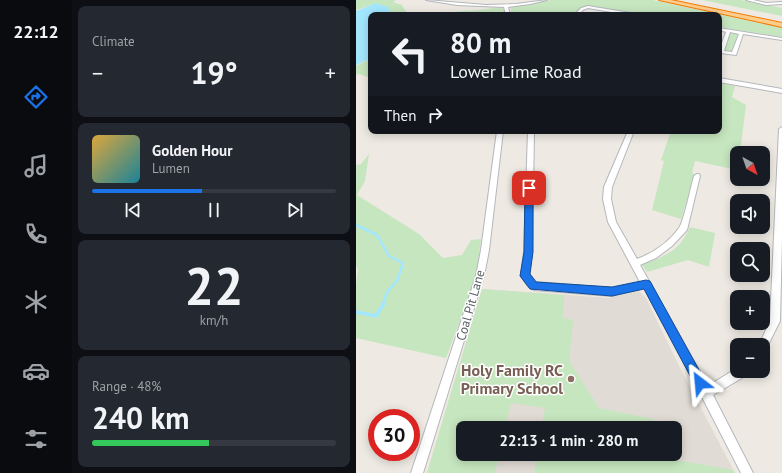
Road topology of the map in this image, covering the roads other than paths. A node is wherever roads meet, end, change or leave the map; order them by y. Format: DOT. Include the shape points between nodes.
graph roads {
  1 [pos="428,0"];
  2 [pos="545,0"];
  3 [pos="662,0"];
  4 [pos="686,0"];
  5 [pos="748,0"];
  6 [pos="771,2"];
  7 [pos="782,3"];
  8 [pos="506,6"];
  9 [pos="507,12"];
  10 [pos="579,12"];
  11 [pos="618,12"];
  12 [pos="720,12"];
  13 [pos="722,12"];
  14 [pos="782,20"];
  15 [pos="782,25"];
  16 [pos="722,29"];
  17 [pos="728,30"];
  18 [pos="742,32"];
  19 [pos="782,39"];
  20 [pos="722,49"];
  21 [pos="722,52"];
  22 [pos="722,81"];
  23 [pos="782,91"];
  24 [pos="782,128"];
  25 [pos="500,134"];
  26 [pos="531,134"];
  27 [pos="630,134"];
  28 [pos="697,176"];
  29 [pos="635,263"];
  30 [pos="646,284"];
  31 [pos="767,338"];
  32 [pos="731,378"];
  33 [pos="706,393"];
  34 [pos="417,473"];
  35 [pos="747,473"];
  1 -- 8 [label="street" via="476,6"];
  2 -- 8 [label="street"];
  3 -- 12 [label="highway"];
  4 -- 14 [label="highway"];
  5 -- 6 [label="street"];
  6 -- 7 [label="street"];
  8 -- 9 [label="street"];
  10 -- 11 [label="street" via="588,7"];
  13 -- 15 [label="highway"];
  16 -- 17 [label="street"];
  17 -- 18 [label="street"];
  17 -- 20 [label="street"];
  18 -- 19 [label="street"];
  18 -- 21 [label="street" via="734,54"];
  22 -- 23 [label="street"];
  24 -- 31 [label="street" via="774,321"];
  25 -- 34 [label="street, Coal Pit Lane" via="480,276"];
  26 -- 30 [label="street" via="525,276 534,286 612,292"];
  27 -- 29 [label="street" via="608,187 606,199 612,222"];
  28 -- 29 [label="street" via="684,228 653,256"];
  29 -- 30 [label="street"];
  30 -- 33 [label="street"];
  32 -- 33 [label="street"];
  33 -- 35 [label="street"];
}
